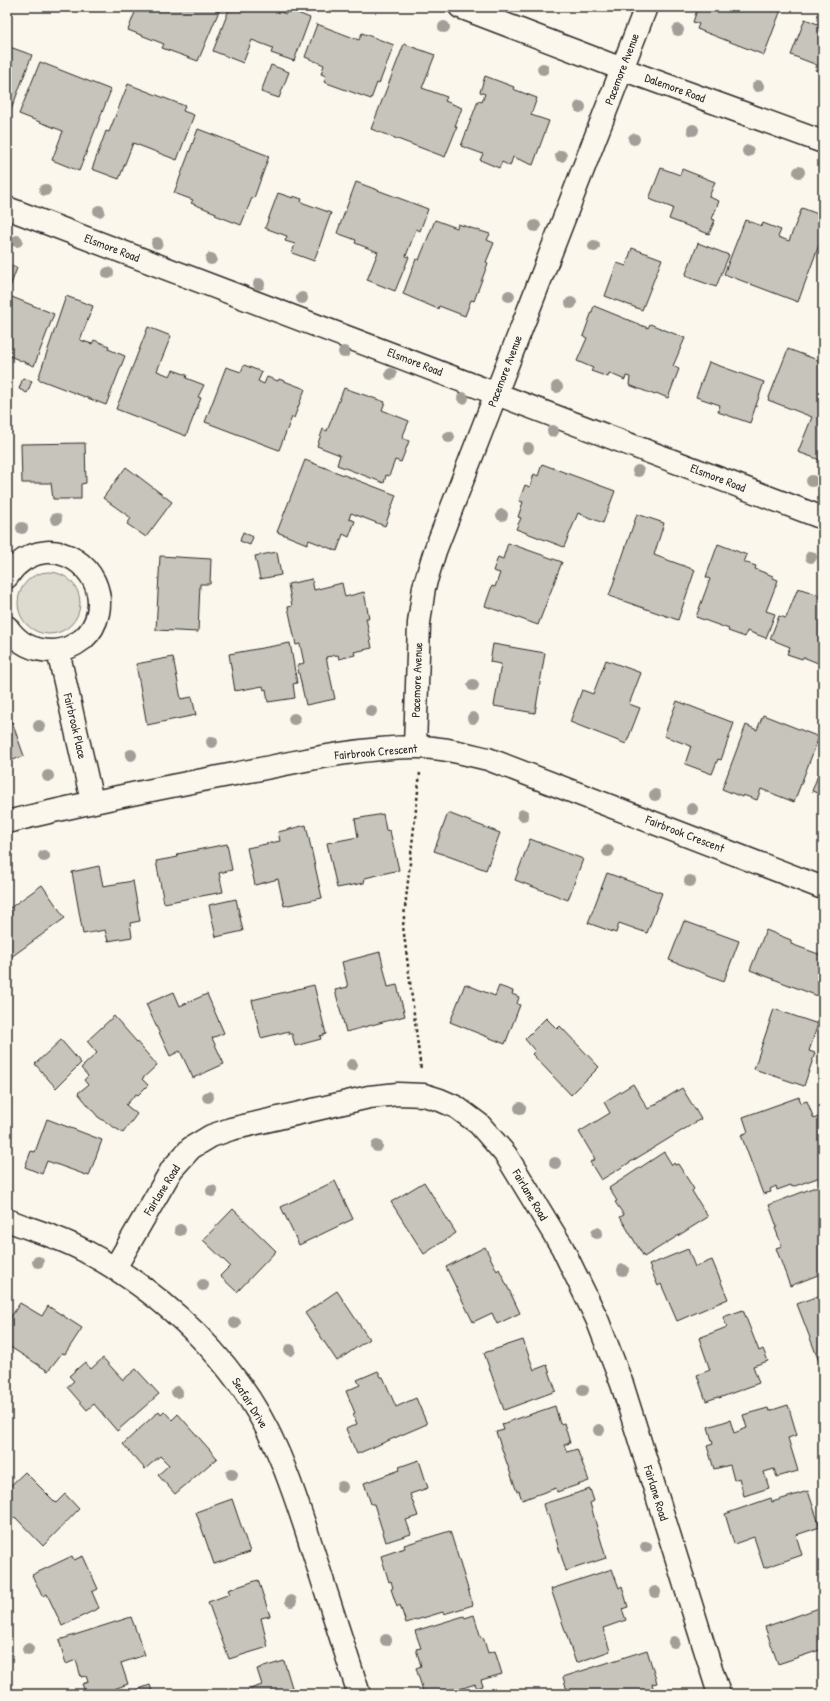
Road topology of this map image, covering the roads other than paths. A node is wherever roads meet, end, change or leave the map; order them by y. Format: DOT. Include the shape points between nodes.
graph roads {
  1 [pos="460,7"];
  2 [pos="646,7"];
  3 [pos="622,69"];
  4 [pos="823,142"];
  5 [pos="7,208"];
  6 [pos="496,394"];
  7 [pos="823,518"];
  8 [pos="7,577"];
  9 [pos="7,627"];
  10 [pos="58,651"];
  11 [pos="415,747"];
  12 [pos="92,801"];
  13 [pos="7,822"];
  14 [pos="823,888"];
  15 [pos="7,1220"];
  16 [pos="115,1268"];
  17 [pos="359,1694"];
  18 [pos="719,1694"];
  1 -- 3 [label="street, Dalemore Road"];
  2 -- 3 [label="street, Pacemore Avenue"];
  3 -- 4 [label="street, Dalemore Road"];
  3 -- 6 [label="street, Pacemore Avenue"];
  5 -- 6 [label="street, Elsmore Road"];
  6 -- 7 [label="street, Elsmore Road"];
  6 -- 11 [label="street, Pacemore Avenue" via="435,551 424,587"];
  8 -- 10 [label="street" via="17,565 30,556 46,552 63,554 78,561 90,572 98,588 96,621 87,635 74,646"];
  9 -- 10 [label="street" via="14,637 27,646 42,651"];
  10 -- 12 [label="street, Fairbrook Place"];
  11 -- 12 [label="street, Fairbrook Crescent" via="362,751 313,759"];
  11 -- 14 [label="street, Fairbrook Crescent" via="488,759"];
  12 -- 13 [label="street, Fairbrook Crescent"];
  15 -- 16 [label="street, Seafair Drive" via="81,1249"];
  16 -- 17 [label="street, Seafair Drive" via="168,1307 199,1337 230,1371 254,1405 276,1447 296,1501"];
  16 -- 18 [label="street, Fairlane Road" via="172,1169 191,1148 211,1136 231,1129 369,1098 398,1094 424,1095 456,1107 479,1124 506,1155 562,1247 597,1319 622,1384"];
}
